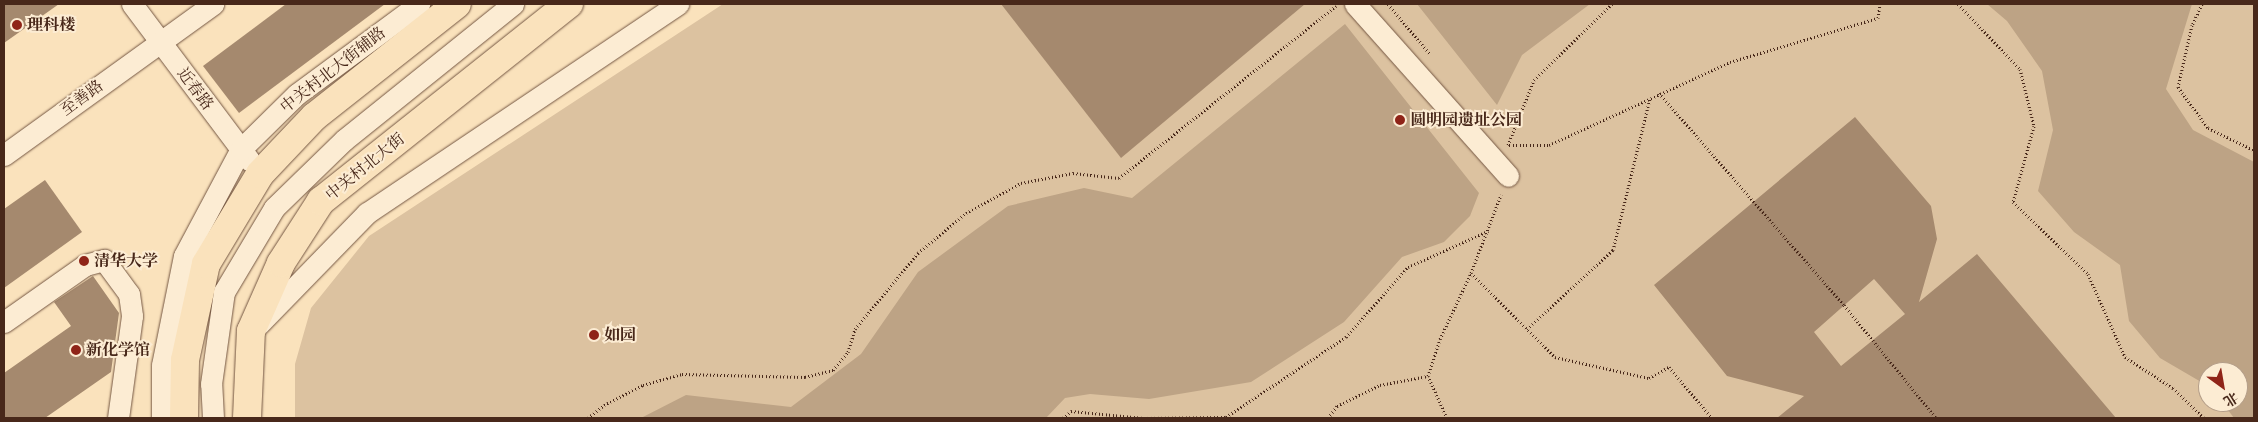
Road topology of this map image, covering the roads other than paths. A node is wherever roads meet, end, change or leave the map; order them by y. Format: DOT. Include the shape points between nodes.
graph roads {
  1 [pos="132,4"];
  2 [pos="213,4"];
  3 [pos="419,4"];
  4 [pos="457,4"];
  5 [pos="513,4"];
  6 [pos="569,4"];
  7 [pos="678,4"];
  8 [pos="1355,4"];
  9 [pos="160,41"];
  10 [pos="241,149"];
  11 [pos="4,155"];
  12 [pos="260,174"];
  13 [pos="1508,176"];
  14 [pos="4,322"];
  15 [pos="252,331"];
  16 [pos="118,418"];
  17 [pos="162,418"];
  18 [pos="184,418"];
  19 [pos="213,418"];
  20 [pos="247,418"];
  1 -- 9 [label="street, 近春路"];
  2 -- 9 [label="street, 至善路"];
  3 -- 10 [label="street, 中关村北大街辅路" via="297,94"];
  4 -- 12 [label="main road" via="314,117"];
  5 -- 19 [label="street, 中关村北大街" via="344,140 274,208 224,292 211,384"];
  6 -- 15 [label="main road, 中关村北大街" via="321,201 281,263"];
  7 -- 15 [label="street" via="367,213"];
  8 -- 13 [label="street"];
  9 -- 10 [label="street, 近春路"];
  9 -- 11 [label="street, 至善路"];
  10 -- 12 [label="street, 近春路"];
  10 -- 17 [label="street, 中关村北大街辅路" via="184,256 162,364"];
  12 -- 18 [label="main road" via="206,264 185,360"];
  14 -- 16 [label="street" via="85,265 104,260 129,294 132,316"];
  15 -- 20 [label="main road, 中关村北大街"];
}
